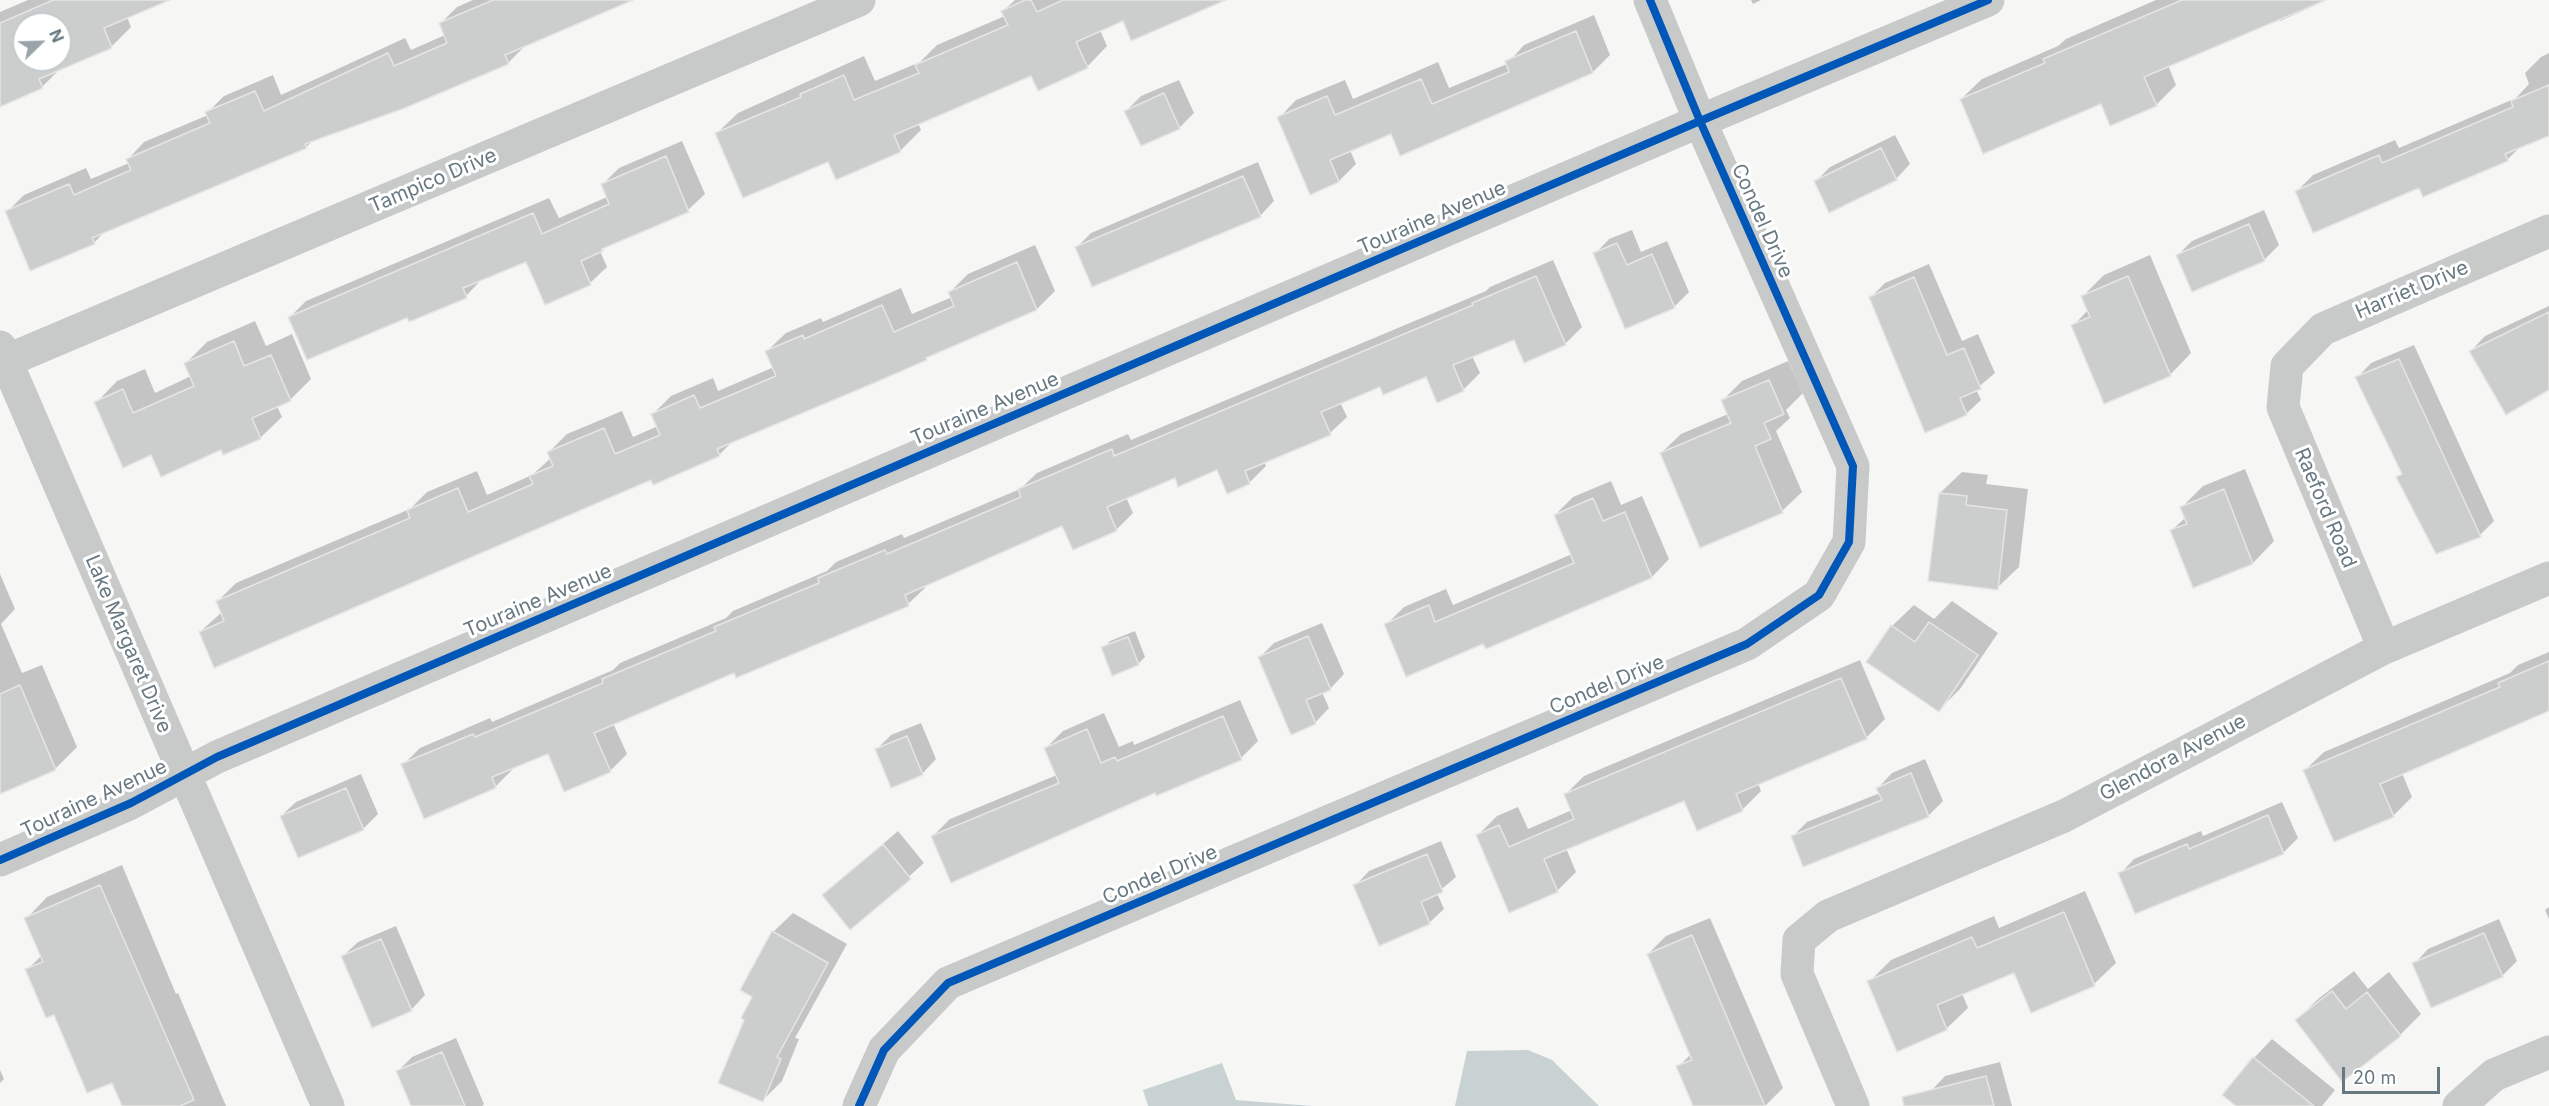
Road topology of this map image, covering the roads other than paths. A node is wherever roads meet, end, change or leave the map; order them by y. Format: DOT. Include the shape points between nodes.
graph roads {
  1 [pos="859,0"];
  2 [pos="1650,0"];
  3 [pos="1988,0"];
  4 [pos="1700,121"];
  5 [pos="2549,231"];
  6 [pos="3,354"];
  7 [pos="2287,366"];
  8 [pos="2549,578"];
  9 [pos="2384,648"];
  10 [pos="184,775"];
  11 [pos="0,860"];
  12 [pos="2549,1052"];
  13 [pos="328,1106"];
  14 [pos="859,1106"];
  15 [pos="1853,1106"];
  16 [pos="2459,1106"];
  1 -- 6 [label="street, Tampico Drive"];
  2 -- 4 [label="street, Condel Drive"];
  3 -- 4 [label="street, Touraine Avenue"];
  4 -- 10 [label="street, Touraine Avenue" via="216,756"];
  4 -- 14 [label="street, Condel Drive" via="1853,466 1849,542 1819,596 1747,644 948,983 884,1050"];
  5 -- 7 [label="street, Harriet Drive" via="2323,329"];
  6 -- 10 [label="street, Lake Margaret Drive"];
  7 -- 9 [label="street, Raeford Road" via="2283,407"];
  8 -- 9 [label="street, Glendora Avenue"];
  9 -- 15 [label="street, Glendora Avenue" via="2064,816 1828,916 1799,940 1797,974"];
  10 -- 11 [label="street, Touraine Avenue" via="131,803"];
  10 -- 13 [label="street, Lake Margaret Drive"];
  12 -- 16 [label="street" via="2494,1075"];
}
